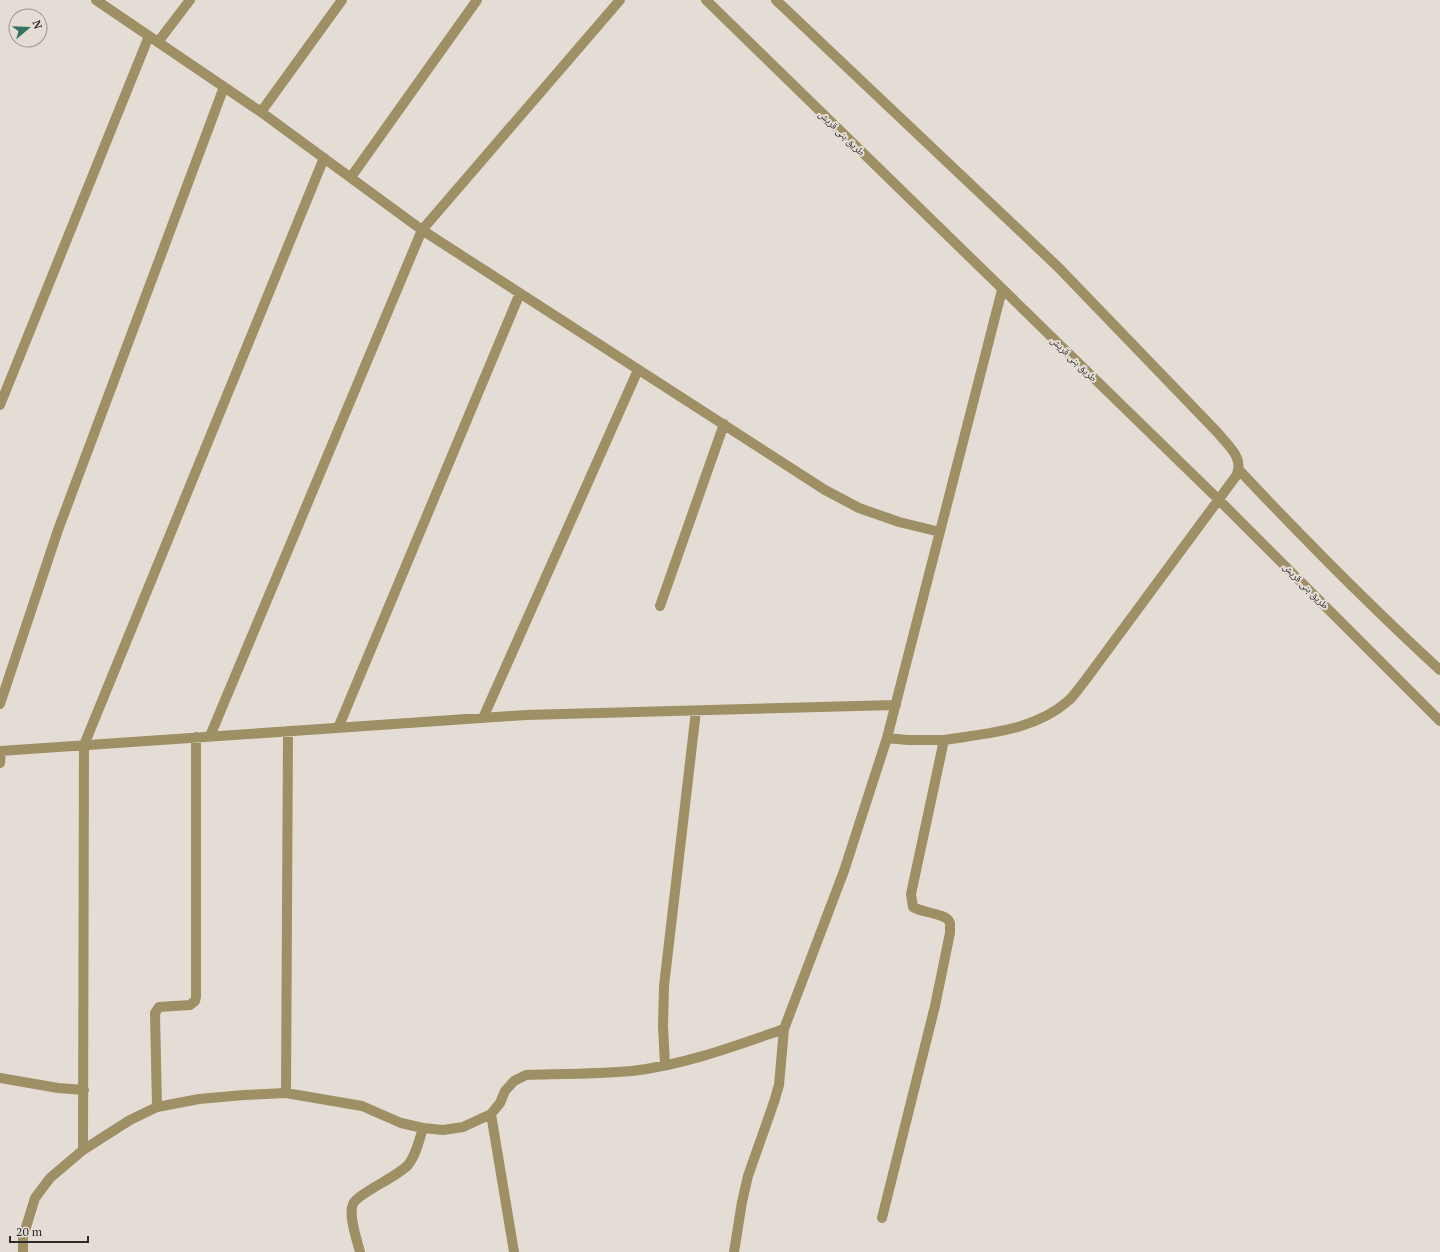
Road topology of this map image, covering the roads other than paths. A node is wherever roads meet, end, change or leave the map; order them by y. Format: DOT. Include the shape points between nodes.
graph roads {
  1 [pos="96,0"];
  2 [pos="190,0"];
  3 [pos="342,0"];
  4 [pos="477,0"];
  5 [pos="620,0"];
  6 [pos="706,0"];
  7 [pos="776,0"];
  8 [pos="149,36"];
  9 [pos="158,42"];
  10 [pos="224,87"];
  11 [pos="261,112"];
  12 [pos="324,158"];
  13 [pos="351,177"];
  14 [pos="422,230"];
  15 [pos="1002,290"];
  16 [pos="520,293"];
  17 [pos="638,370"];
  18 [pos="0,405"];
  19 [pos="724,424"];
  20 [pos="1237,473"];
  21 [pos="1218,500"];
  22 [pos="940,532"];
  23 [pos="660,606"];
  24 [pos="1440,670"];
  25 [pos="0,704"];
  26 [pos="896,705"];
  27 [pos="696,710"];
  28 [pos="483,718"];
  29 [pos="1440,721"];
  30 [pos="338,728"];
  31 [pos="288,731"];
  32 [pos="210,736"];
  33 [pos="196,737"];
  34 [pos="888,738"];
  35 [pos="944,740"];
  36 [pos="84,745"];
  37 [pos="0,751"];
  38 [pos="0,763"];
  39 [pos="784,1029"];
  40 [pos="666,1065"];
  41 [pos="0,1078"];
  42 [pos="84,1090"];
  43 [pos="286,1093"];
  44 [pos="157,1107"];
  45 [pos="491,1114"];
  46 [pos="423,1128"];
  47 [pos="84,1150"];
  48 [pos="882,1218"];
  49 [pos="23,1252"];
  50 [pos="360,1252"];
  51 [pos="514,1252"];
  52 [pos="734,1252"];
  1 -- 8 [label="street"];
  2 -- 9 [label="street"];
  3 -- 11 [label="street"];
  4 -- 13 [label="street"];
  5 -- 14 [label="street"];
  6 -- 15 [label="street, طريق بنى قريش"];
  7 -- 20 [label="street" via="1058,267 1218,433 1238,457"];
  8 -- 9 [label="street"];
  8 -- 18 [label="street"];
  9 -- 10 [label="street"];
  10 -- 11 [label="street"];
  10 -- 25 [label="street" via="58,530"];
  11 -- 12 [label="street"];
  12 -- 13 [label="street"];
  12 -- 36 [label="street"];
  13 -- 14 [label="street"];
  14 -- 16 [label="street"];
  14 -- 32 [label="street"];
  15 -- 21 [label="street, طريق بنى قريش"];
  15 -- 22 [label="street"];
  16 -- 17 [label="street"];
  16 -- 30 [label="street"];
  17 -- 19 [label="street"];
  17 -- 28 [label="street"];
  19 -- 22 [label="street" via="825,490 859,508 899,522"];
  19 -- 23 [label="street"];
  20 -- 21 [label="street"];
  20 -- 24 [label="street"];
  21 -- 29 [label="street, طريق بنى قريش"];
  21 -- 35 [label="street" via="1069,700 1046,717 1016,728"];
  22 -- 26 [label="street"];
  26 -- 27 [label="street"];
  26 -- 34 [label="street"];
  27 -- 28 [label="street"];
  27 -- 40 [label="street" via="664,986 663,1026"];
  28 -- 30 [label="street"];
  30 -- 31 [label="street"];
  31 -- 32 [label="street"];
  31 -- 43 [label="street"];
  32 -- 33 [label="street"];
  33 -- 36 [label="street"];
  33 -- 44 [label="street" via="196,997 190,1005 159,1007 155,1013"];
  34 -- 35 [label="street"];
  34 -- 39 [label="street" via="844,872"];
  35 -- 48 [label="street" via="911,901 913,907 919,911 945,917 950,922 950,933 935,1006"];
  36 -- 37 [label="street"];
  36 -- 42 [label="street"];
  37 -- 38 [label="street"];
  39 -- 40 [label="street"];
  39 -- 52 [label="street" via="779,1085 748,1176"];
  40 -- 45 [label="street" via="632,1071 526,1075 514,1081 505,1091"];
  41 -- 42 [label="street"];
  42 -- 47 [label="street"];
  43 -- 44 [label="street" via="199,1099"];
  43 -- 46 [label="street" via="362,1106 401,1123"];
  44 -- 47 [label="street" via="130,1120"];
  45 -- 46 [label="street" via="463,1127 443,1130"];
  45 -- 51 [label="street"];
  46 -- 50 [label="street" via="416,1151 408,1164 397,1175 353,1203 352,1217"];
  47 -- 49 [label="street" via="50,1178 35,1198 23,1237"];
}
